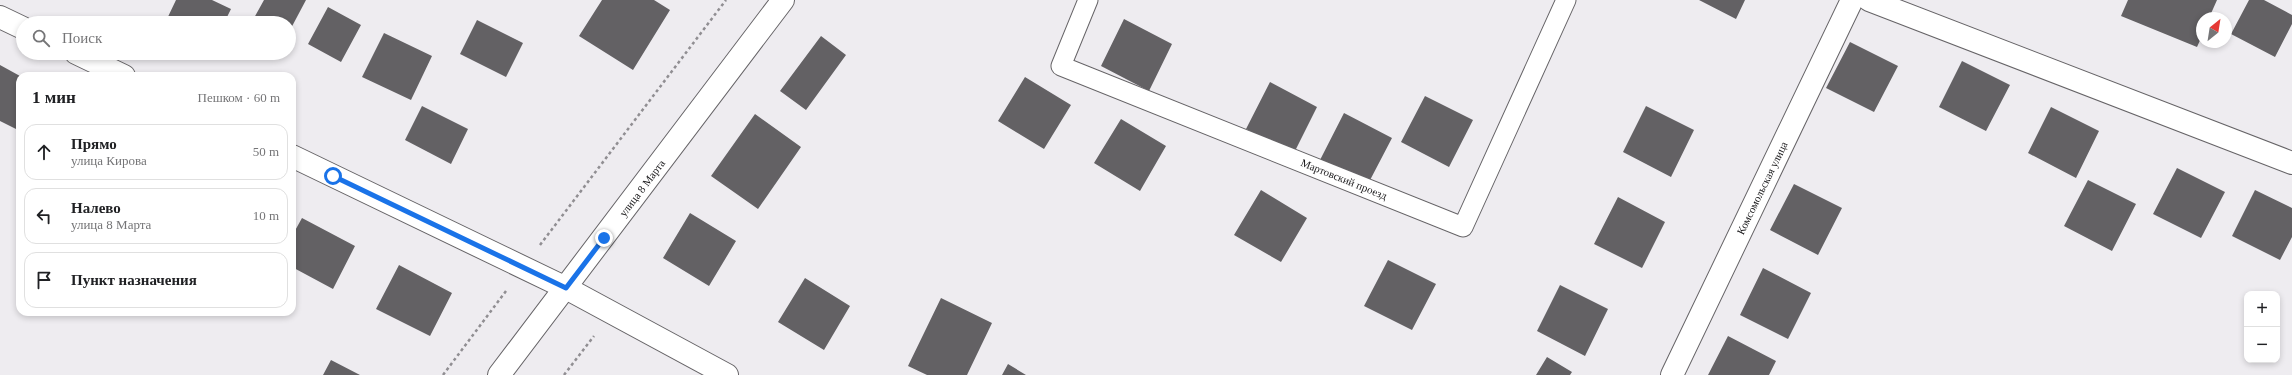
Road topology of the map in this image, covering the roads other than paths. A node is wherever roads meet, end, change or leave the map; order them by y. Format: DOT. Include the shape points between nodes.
graph roads {
  1 [pos="783,0"];
  2 [pos="1088,0"];
  3 [pos="1566,0"];
  4 [pos="1852,0"];
  5 [pos="1869,0"];
  6 [pos="0,16"];
  7 [pos="16,24"];
  8 [pos="91,60"];
  9 [pos="116,72"];
  10 [pos="296,158"];
  11 [pos="2292,163"];
  12 [pos="566,288"];
  13 [pos="499,375"];
  14 [pos="727,375"];
  15 [pos="1672,375"];
  1 -- 12 [label="street, улица 8 Марта"];
  2 -- 3 [label="lane, Мартовский проезд" via="1061,66 1463,227"];
  4 -- 15 [label="street, Комсомольская улица"];
  5 -- 11 [label="street"];
  6 -- 7 [label="street"];
  8 -- 9 [label="street"];
  10 -- 12 [label="street"];
  12 -- 13 [label="street, улица 8 Марта"];
  12 -- 14 [label="street"];
}
